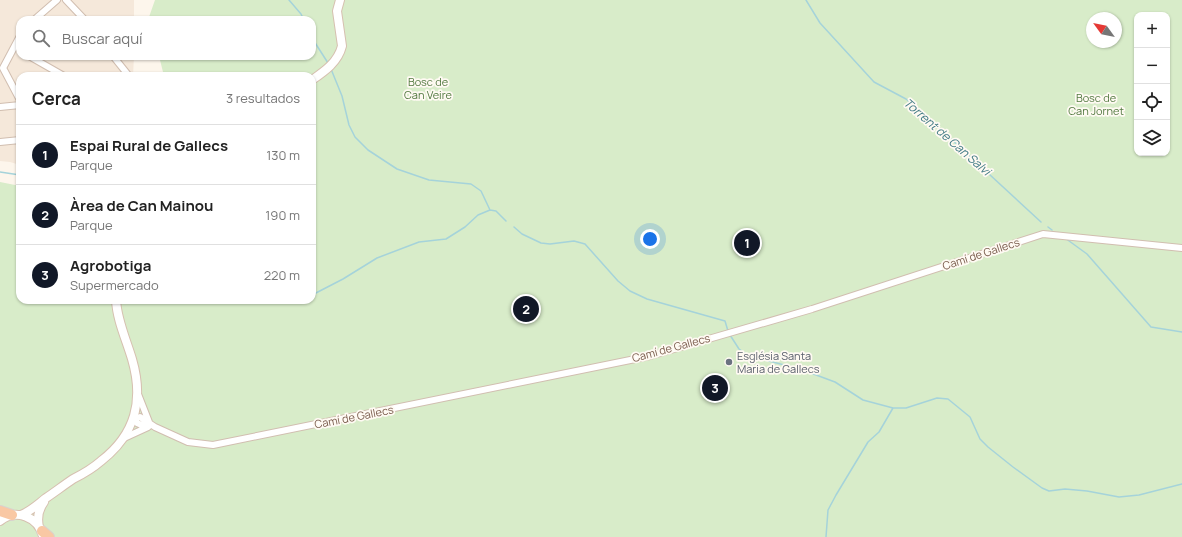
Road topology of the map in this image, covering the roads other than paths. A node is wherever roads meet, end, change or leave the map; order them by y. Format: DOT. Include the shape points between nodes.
graph roads {
  1 [pos="57,0"];
  2 [pos="66,0"];
  3 [pos="340,0"];
  4 [pos="39,16"];
  5 [pos="81,16"];
  6 [pos="16,44"];
  7 [pos="14,48"];
  8 [pos="36,60"];
  9 [pos="117,60"];
  10 [pos="57,72"];
  11 [pos="126,72"];
  12 [pos="316,77"];
  13 [pos="16,92"];
  14 [pos="16,105"];
  15 [pos="0,107"];
  16 [pos="16,140"];
  17 [pos="0,142"];
  18 [pos="1182,248"];
  19 [pos="117,304"];
  20 [pos="138,394"];
  21 [pos="134,419"];
  22 [pos="148,425"];
  23 [pos="124,438"];
  24 [pos="48,497"];
  25 [pos="0,512"];
  26 [pos="16,515"];
  27 [pos="0,521"];
  28 [pos="43,533"];
  1 -- 4 [label="street"];
  2 -- 5 [label="street"];
  3 -- 12 [label="main road" via="337,11 341,50 331,65"];
  6 -- 7 [label="street"];
  7 -- 13 [label="street" via="3,68"];
  8 -- 10 [label="street"];
  9 -- 11 [label="street"];
  14 -- 15 [label="street"];
  16 -- 17 [label="street"];
  18 -- 22 [label="street, Camí de Gallecs" via="1043,234 812,309 650,356 213,445 188,442"];
  19 -- 20 [label="main road" via="136,373"];
  20 -- 21 [label="main road"];
  20 -- 22 [label="street, Camí de Gallecs"];
  21 -- 22 [label="street, Camí de Gallecs" via="140,417"];
  21 -- 23 [label="main road"];
  22 -- 23 [label="street"];
  23 -- 24 [label="main road" via="102,461"];
  24 -- 26 [label="main road" via="29,511"];
  24 -- 28 [label="main road" via="39,509 38,519"];
  25 -- 26 [label="highway"];
  26 -- 27 [label="main road"];
  26 -- 28 [label="main road" via="31,519"];
}
